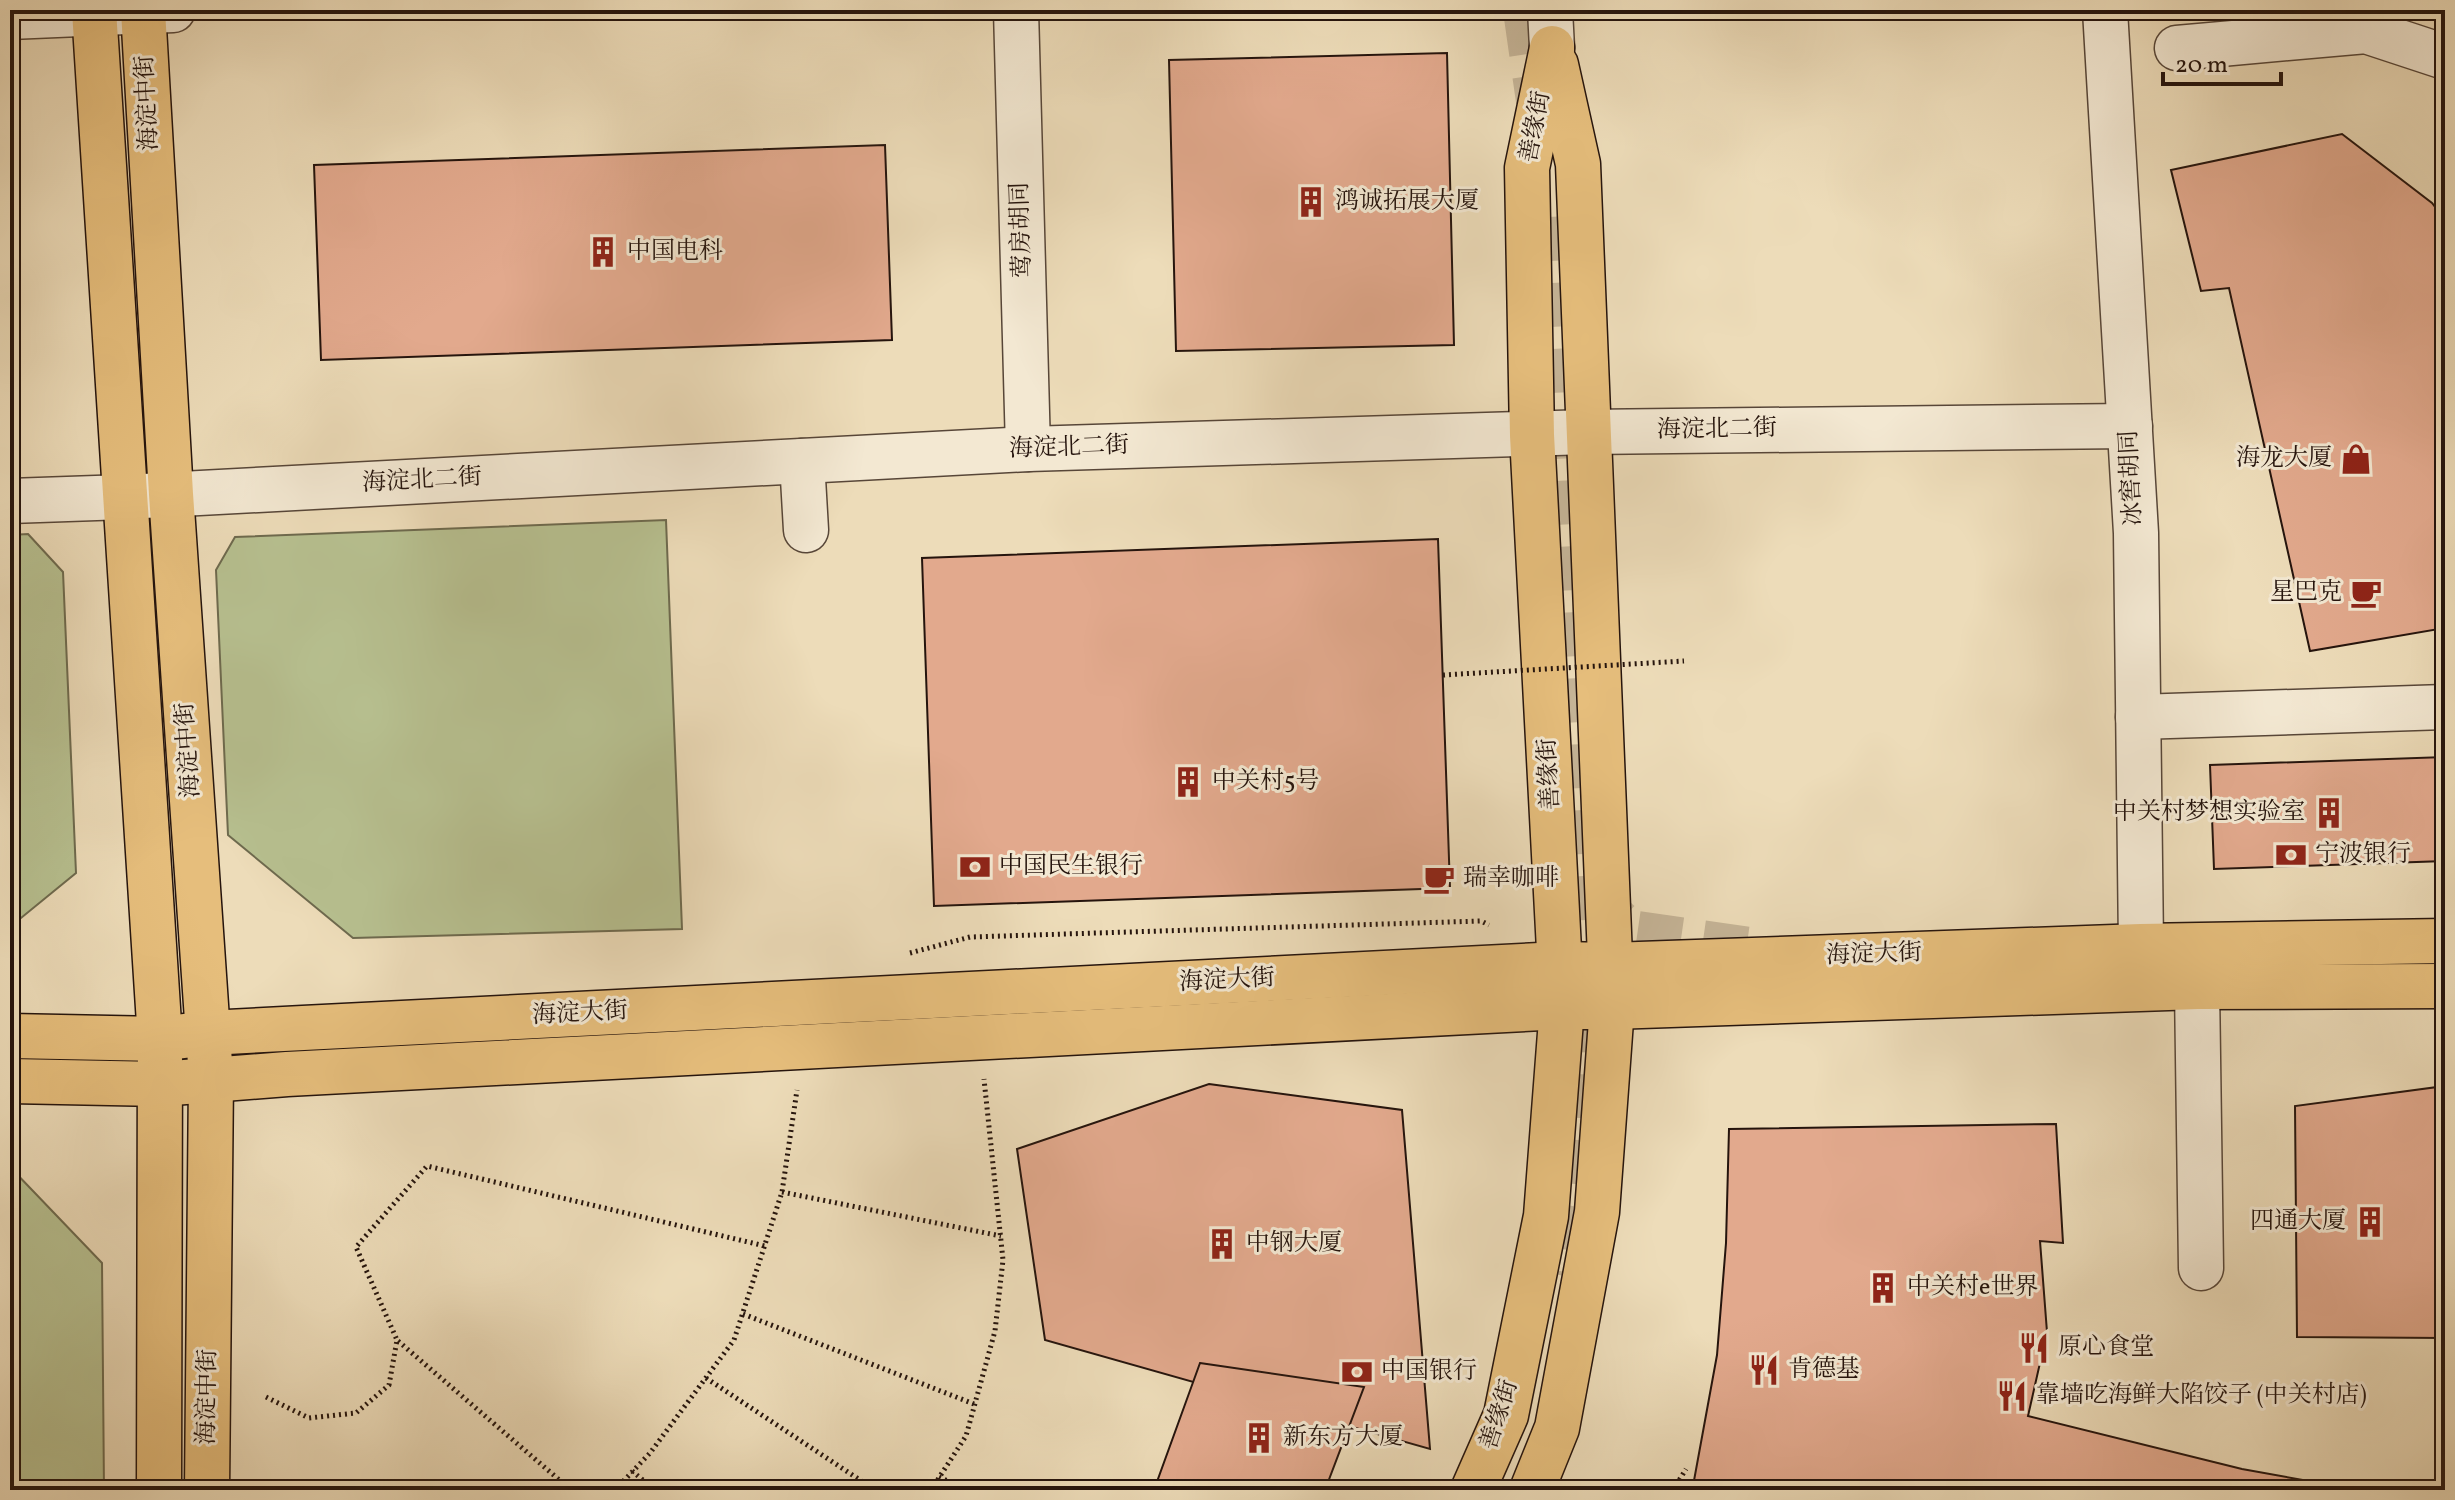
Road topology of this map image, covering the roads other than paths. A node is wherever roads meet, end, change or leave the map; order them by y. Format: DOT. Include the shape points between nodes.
graph roads {
  1 [pos="1016,10"];
  2 [pos="2105,10"];
  3 [pos="153,11"];
  4 [pos="94,12"];
  5 [pos="10,17"];
  6 [pos="1551,29"];
  7 [pos="2177,48"];
  8 [pos="2445,57"];
  9 [pos="2130,426"];
  10 [pos="1587,432"];
  11 [pos="1532,435"];
  12 [pos="1028,449"];
  13 [pos="802,461"];
  14 [pos="171,494"];
  15 [pos="125,497"];
  16 [pos="10,501"];
  17 [pos="806,530"];
  18 [pos="2445,707"];
  19 [pos="2138,717"];
  20 [pos="2445,941"];
  21 [pos="2141,946"];
  22 [pos="1560,964"];
  23 [pos="1611,986"];
  24 [pos="2445,986"];
  25 [pos="2197,987"];
  26 [pos="1562,1007"];
  27 [pos="208,1033"];
  28 [pos="10,1036"];
  29 [pos="160,1039"];
  30 [pos="211,1078"];
  31 [pos="10,1081"];
  32 [pos="160,1084"];
  33 [pos="2201,1268"];
  34 [pos="159,1490"];
  35 [pos="207,1490"];
  36 [pos="1473,1490"];
  37 [pos="1532,1490"];
  1 -- 12 [label="street, 莺房胡同"];
  2 -- 9 [label="street, 冰窖胡同"];
  3 -- 4 [label="street"];
  3 -- 14 [label="main road, 海淀中街"];
  4 -- 5 [label="street"];
  4 -- 15 [label="main road, 海淀中街"];
  6 -- 10 [label="main road, 善缘街" via="1578,164"];
  6 -- 11 [label="main road, 善缘街" via="1527,168"];
  7 -- 8 [label="street" via="2366,31"];
  9 -- 10 [label="street, 海淀北二街"];
  9 -- 19 [label="street, 冰窖胡同"];
  10 -- 11 [label="street, 海淀北二街"];
  10 -- 23 [label="main road, 善缘街"];
  11 -- 12 [label="street, 海淀北二街"];
  11 -- 22 [label="main road, 善缘街"];
  12 -- 13 [label="street, 海淀北二街"];
  13 -- 14 [label="street, 海淀北二街"];
  13 -- 17 [label="street"];
  14 -- 15 [label="street, 海淀北二街"];
  14 -- 27 [label="main road, 海淀中街"];
  15 -- 16 [label="street, 海淀北二街"];
  15 -- 29 [label="main road, 海淀中街"];
  18 -- 19 [label="street"];
  19 -- 21 [label="street, 冰窖胡同"];
  20 -- 21 [label="main road, 海淀大街"];
  21 -- 23 [label="main road, 海淀大街"];
  21 -- 25 [label="street"];
  22 -- 23 [label="main road, 海淀大街"];
  22 -- 26 [label="main road, 善缘街"];
  22 -- 27 [label="main road, 海淀大街"];
  23 -- 25 [label="main road, 海淀大街"];
  23 -- 26 [label="main road, 海淀大街"];
  23 -- 37 [label="main road, 善缘街" via="1597,1212 1557,1428"];
  24 -- 25 [label="main road, 海淀大街"];
  25 -- 33 [label="street"];
  26 -- 30 [label="main road, 海淀大街"];
  26 -- 36 [label="main road, 善缘街" via="1546,1216 1506,1415"];
  27 -- 29 [label="main road, 海淀大街"];
  27 -- 30 [label="main road, 海淀中街"];
  28 -- 29 [label="main road, 海淀大街"];
  29 -- 32 [label="main road, 海淀中街"];
  30 -- 32 [label="main road, 海淀大街"];
  30 -- 35 [label="main road, 海淀中街"];
  31 -- 32 [label="main road, 海淀大街"];
  32 -- 34 [label="main road, 海淀中街"];
}
